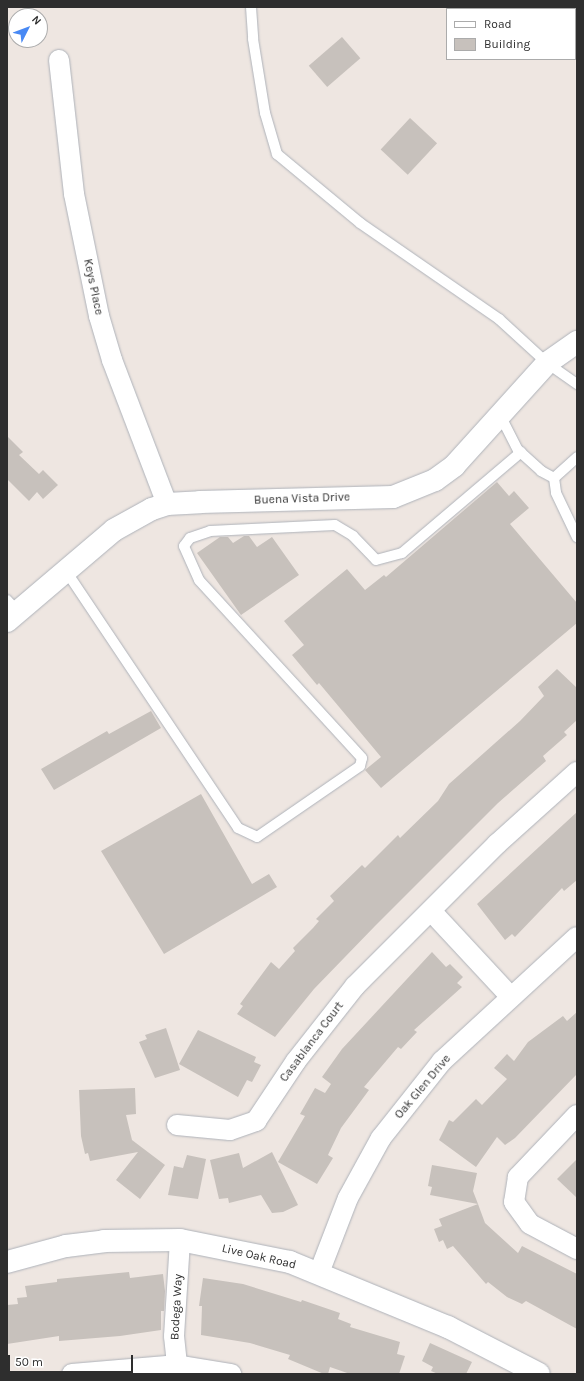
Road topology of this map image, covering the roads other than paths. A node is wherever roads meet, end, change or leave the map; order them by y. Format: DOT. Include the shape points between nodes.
graph roads {
  1 [pos="251,7"];
  2 [pos="59,60"];
  3 [pos="577,342"];
  4 [pos="547,363"];
  5 [pos="577,384"];
  6 [pos="500,414"];
  7 [pos="521,452"];
  8 [pos="577,457"];
  9 [pos="554,478"];
  10 [pos="167,504"];
  11 [pos="577,537"];
  12 [pos="66,571"];
  13 [pos="11,611"];
  14 [pos="577,772"];
  15 [pos="431,911"];
  16 [pos="577,938"];
  17 [pos="511,997"];
  18 [pos="577,1115"];
  19 [pos="177,1125"];
  20 [pos="180,1240"];
  21 [pos="577,1250"];
  22 [pos="7,1262"];
  23 [pos="319,1273"];
  24 [pos="177,1370"];
  25 [pos="72,1374"];
  26 [pos="231,1374"];
  27 [pos="539,1374"];
  1 -- 4 [label="lane" via="253,40 265,113 277,154 360,223 499,320"];
  2 -- 10 [label="street, Keys Place" via="74,194 99,316 112,360"];
  3 -- 4 [label="street, Buena Vista Drive"];
  4 -- 5 [label="lane"];
  4 -- 6 [label="street, Buena Vista Drive"];
  6 -- 7 [label="lane"];
  6 -- 10 [label="street, Buena Vista Drive" via="442,476 393,497"];
  7 -- 9 [label="lane" via="541,471"];
  7 -- 12 [label="lane" via="402,553 376,560 353,536 335,525 210,531 190,538 184,546 199,580 362,758 360,766 257,837 238,828"];
  8 -- 9 [label="lane"];
  9 -- 11 [label="lane" via="556,493"];
  10 -- 12 [label="street, Buena Vista Drive" via="130,520"];
  12 -- 13 [label="street, Buena Vista Drive"];
  14 -- 15 [label="street, Casablanca Court" via="497,844"];
  15 -- 17 [label="street"];
  15 -- 19 [label="street, Casablanca Court" via="355,986 296,1061 256,1121 230,1130"];
  16 -- 17 [label="street, Oak Glen Drive"];
  17 -- 23 [label="street, Oak Glen Drive" via="442,1061 381,1138 348,1198"];
  18 -- 21 [label="street" via="518,1177 514,1202 530,1224"];
  20 -- 22 [label="street, Live Oak Road" via="104,1241 66,1246"];
  20 -- 23 [label="street, Live Oak Road" via="290,1262"];
  20 -- 24 [label="street, Bodega Way" via="174,1336"];
  23 -- 27 [label="street, Live Oak Road" via="448,1327"];
  24 -- 25 [label="street"];
  24 -- 26 [label="street"];
}
